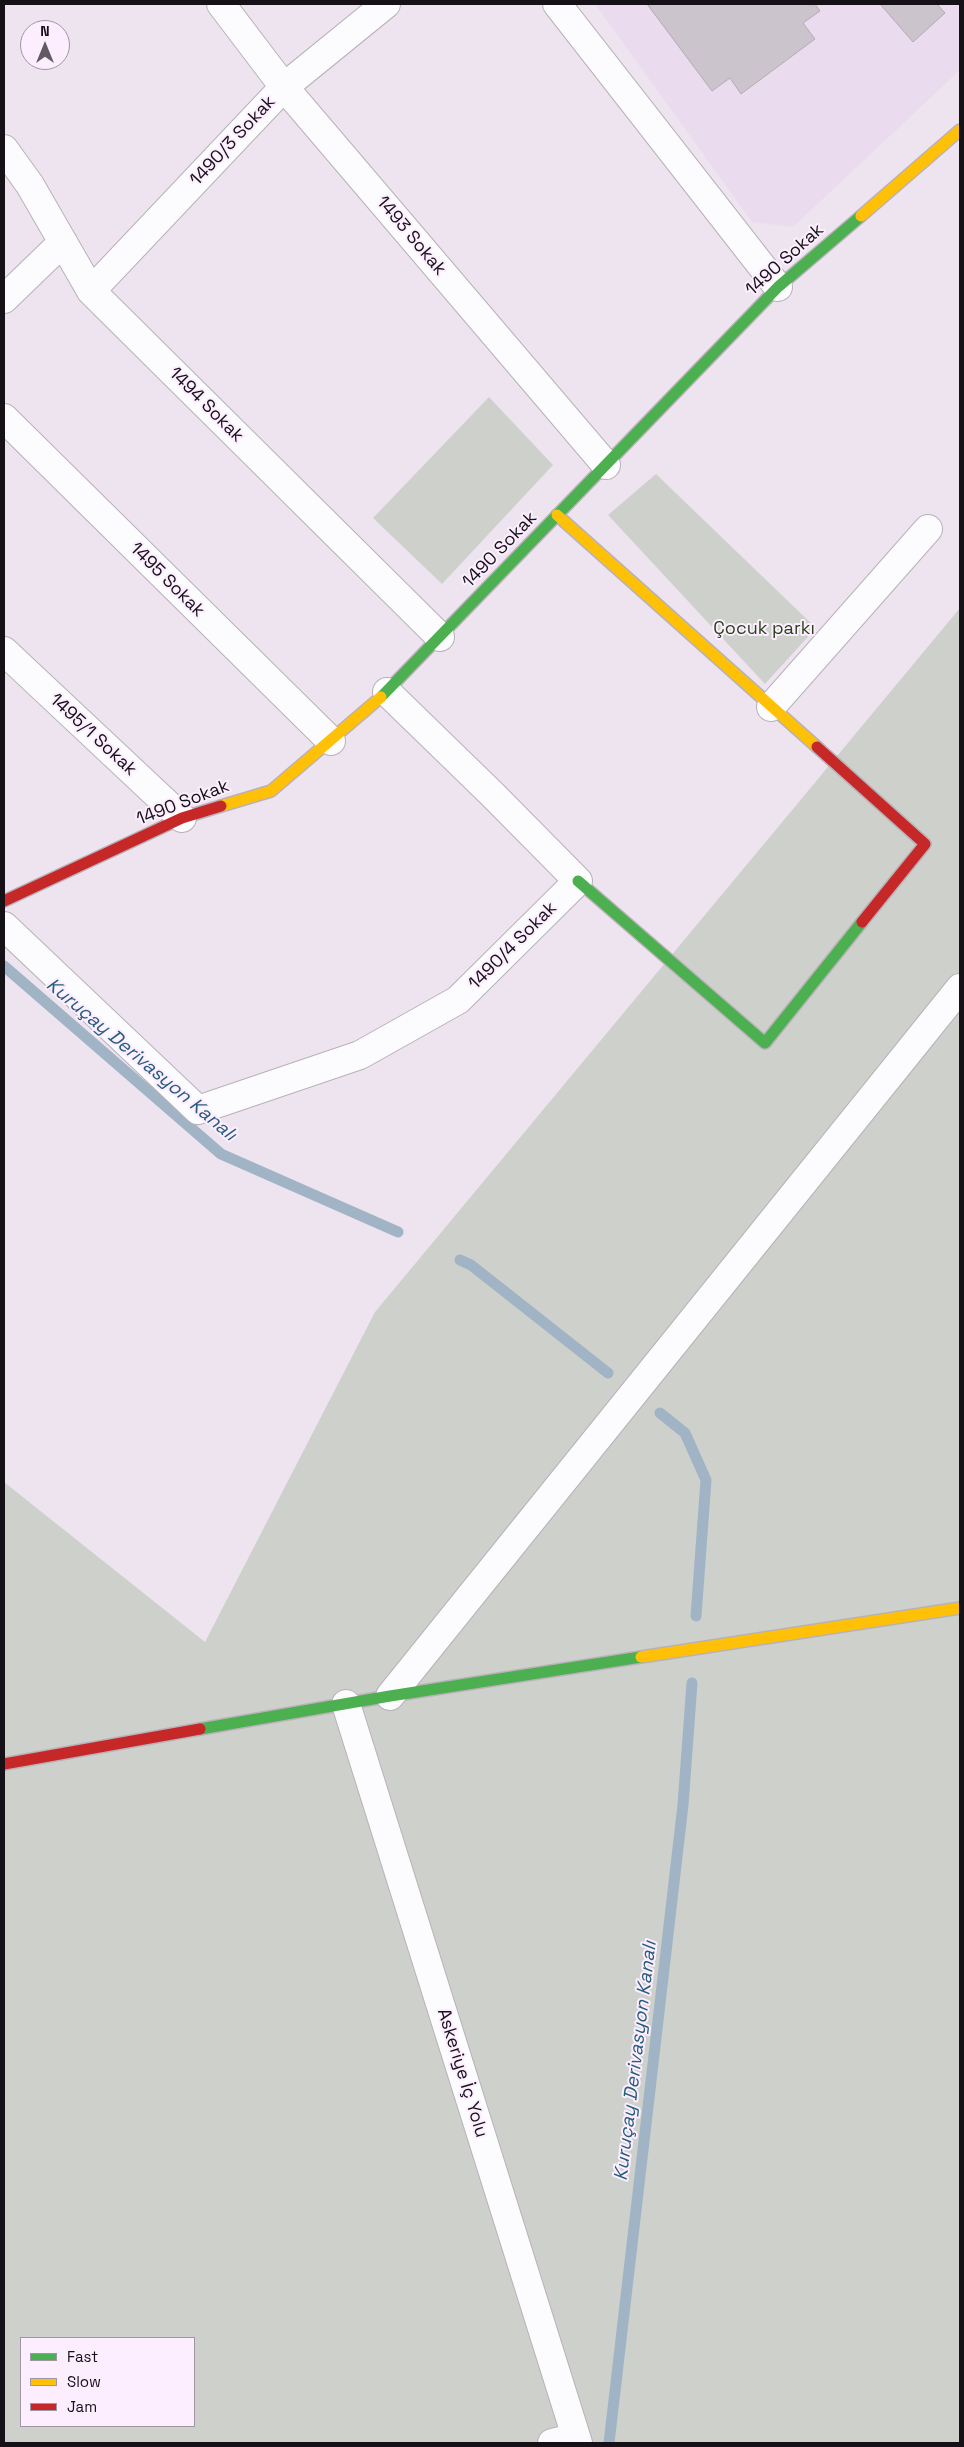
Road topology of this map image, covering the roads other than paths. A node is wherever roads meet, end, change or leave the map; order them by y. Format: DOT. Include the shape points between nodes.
graph roads {
  1 [pos="221,4"];
  2 [pos="386,4"];
  3 [pos="558,4"];
  4 [pos="284,87"];
  5 [pos="960,130"];
  6 [pos="4,149"];
  7 [pos="63,242"];
  8 [pos="778,287"];
  9 [pos="91,291"];
  10 [pos="4,299"];
  11 [pos="4,418"];
  12 [pos="606,465"];
  13 [pos="557,516"];
  14 [pos="928,529"];
  15 [pos="440,637"];
  16 [pos="4,651"];
  17 [pos="387,692"];
  18 [pos="772,707"];
  19 [pos="331,741"];
  20 [pos="182,818"];
  21 [pos="578,882"];
  22 [pos="4,901"];
  23 [pos="4,926"];
  24 [pos="960,988"];
  25 [pos="960,1608"];
  26 [pos="390,1696"];
  27 [pos="346,1704"];
  28 [pos="4,1764"];
  29 [pos="568,2441"];
  1 -- 4 [label="street, 1493 Sokak"];
  2 -- 4 [label="street, 1490/3 Sokak"];
  3 -- 8 [label="street"];
  4 -- 9 [label="street, 1490/3 Sokak"];
  4 -- 12 [label="street, 1493 Sokak"];
  5 -- 8 [label="street, 1490 Sokak"];
  6 -- 7 [label="street, 1494 Sokak" via="30,185"];
  7 -- 9 [label="street, 1494 Sokak"];
  7 -- 10 [label="street"];
  8 -- 12 [label="street, 1490 Sokak"];
  9 -- 15 [label="street, 1494 Sokak"];
  11 -- 19 [label="street, 1495 Sokak"];
  12 -- 13 [label="street, 1490 Sokak"];
  13 -- 15 [label="street, 1490 Sokak"];
  13 -- 18 [label="street"];
  14 -- 18 [label="street"];
  15 -- 17 [label="street, 1490 Sokak"];
  16 -- 20 [label="street, 1495/1 Sokak"];
  17 -- 19 [label="street, 1490 Sokak"];
  17 -- 21 [label="street"];
  18 -- 21 [label="street" via="925,844 765,1043"];
  19 -- 20 [label="street, 1490 Sokak" via="271,791"];
  20 -- 22 [label="street, 1490 Sokak"];
  21 -- 23 [label="street, 1490/4 Sokak" via="458,1000 360,1055 198,1110"];
  24 -- 26 [label="street"];
  25 -- 26 [label="street"];
  26 -- 27 [label="street"];
  27 -- 28 [label="street"];
  27 -- 29 [label="street, Askeriye İç Yolu"];
}
